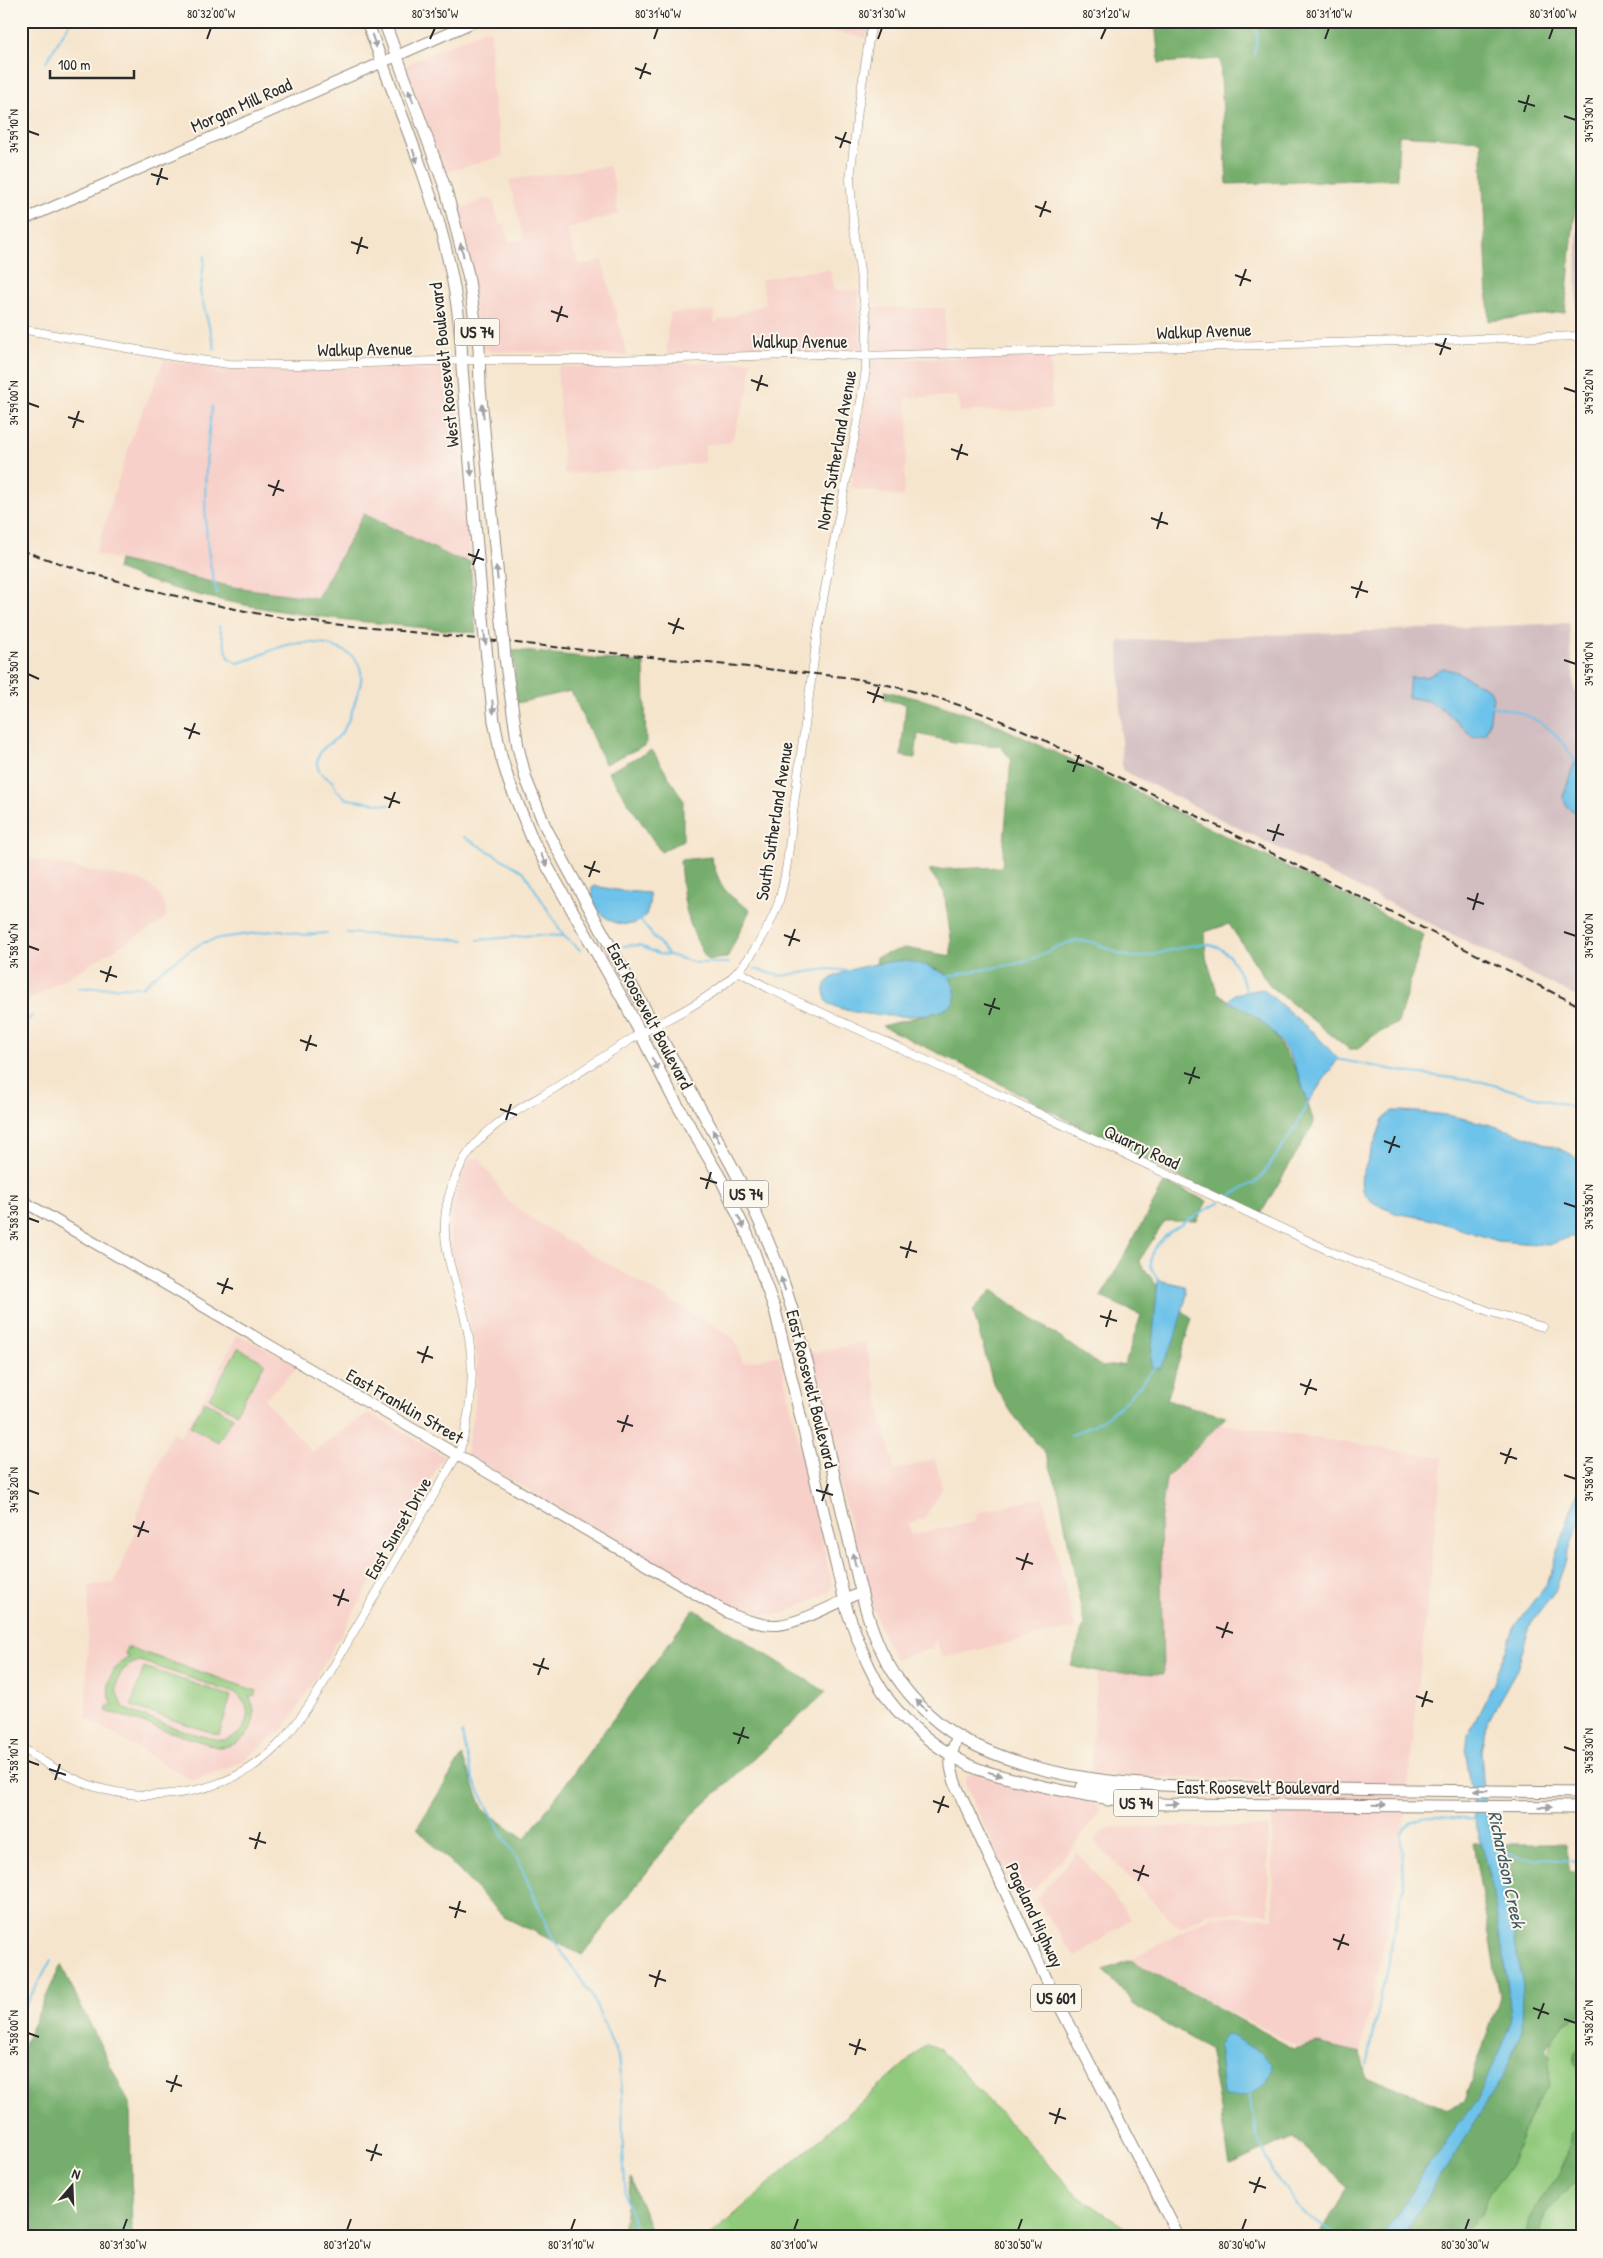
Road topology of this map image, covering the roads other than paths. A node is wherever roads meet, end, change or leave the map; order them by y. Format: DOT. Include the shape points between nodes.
graph roads {
  1 [pos="367,21"];
  2 [pos="384,21"];
  3 [pos="476,21"];
  4 [pos="872,21"];
  5 [pos="396,54"];
  6 [pos="381,61"];
  7 [pos="21,221"];
  8 [pos="21,329"];
  9 [pos="1582,336"];
  10 [pos="866,355"];
  11 [pos="480,360"];
  12 [pos="462,361"];
  13 [pos="487,658"];
  14 [pos="505,658"];
  15 [pos="812,674"];
  16 [pos="738,971"];
  17 [pos="655,1026"];
  18 [pos="639,1035"];
  19 [pos="456,1174"];
  20 [pos="21,1200"];
  21 [pos="1543,1327"];
  22 [pos="457,1455"];
  23 [pos="862,1592"];
  24 [pos="845,1599"];
  25 [pos="958,1736"];
  26 [pos="21,1747"];
  27 [pos="951,1754"];
  28 [pos="1018,1780"];
  29 [pos="1112,1782"];
  30 [pos="1177,1786"];
  31 [pos="1330,1789"];
  32 [pos="1418,1790"];
  33 [pos="1582,1792"];
  34 [pos="1108,1800"];
  35 [pos="1230,1804"];
  36 [pos="1330,1805"];
  37 [pos="1582,1807"];
  38 [pos="1180,2237"];
  1 -- 6 [label="highway, West Roosevelt Boulevard / US 74, one-way"];
  2 -- 5 [label="highway, West Roosevelt Boulevard / US 74"];
  3 -- 5 [label="main road, Morgan Mill Road"];
  4 -- 10 [label="street, North Sutherland Avenue" via="850,179 867,324"];
  5 -- 6 [label="main road, Morgan Mill Road"];
  11 -- 5 [label="highway, West Roosevelt Boulevard / US 74, one-way" via="468,274 446,190"];
  6 -- 7 [label="main road, Morgan Mill Road"];
  6 -- 12 [label="highway, West Roosevelt Boulevard / US 74, one-way" via="436,210 446,247 462,331"];
  8 -- 12 [label="street, Walkup Avenue" via="229,364"];
  9 -- 10 [label="street, Walkup Avenue"];
  10 -- 11 [label="street, Walkup Avenue"];
  10 -- 15 [label="street, North Sutherland Avenue" via="862,397"];
  11 -- 12 [label="street, Walkup Avenue"];
  14 -- 11 [label="highway, West Roosevelt Boulevard / US 74, one-way, bridge"];
  12 -- 13 [label="highway, West Roosevelt Boulevard / US 74, one-way, bridge"];
  13 -- 18 [label="highway, East Roosevelt Boulevard / US 74, one-way" via="494,721 509,782 533,841 625,1003"];
  14 -- 17 [label="highway, East Roosevelt Boulevard / US 74" via="516,738 526,779 545,826"];
  15 -- 16 [label="street, South Sutherland Avenue" via="780,896 770,922"];
  16 -- 17 [label="street, South Sutherland Avenue" via="704,999"];
  16 -- 21 [label="street, Quarry Road" via="1336,1254 1492,1312"];
  17 -- 18 [label="street, South Sutherland Avenue"];
  23 -- 17 [label="highway, East Roosevelt Boulevard / US 74, one-way" via="804,1351 777,1264 733,1166"];
  18 -- 19 [label="street, South Sutherland Avenue" via="502,1120 481,1137"];
  18 -- 24 [label="highway, East Roosevelt Boulevard / US 74, one-way" via="721,1180 748,1236 775,1310"];
  19 -- 22 [label="street, East Sunset Drive" via="445,1219 445,1244 472,1356 470,1414"];
  20 -- 22 [label="main road, East Franklin Street"];
  22 -- 24 [label="main road, East Franklin Street" via="728,1613 756,1622 779,1624"];
  22 -- 26 [label="street, East Sunset Drive" via="300,1719 272,1751 240,1773 183,1792 132,1794 105,1790 82,1781"];
  23 -- 24 [label="main road"];
  25 -- 23 [label="highway, East Roosevelt Boulevard / US 74, one-way" via="941,1725 909,1694 888,1665"];
  24 -- 27 [label="highway, East Roosevelt Boulevard / US 74" via="863,1655 894,1708"];
  25 -- 27 [label="highway, Pageland Highway / US 601"];
  25 -- 29 [label="highway, East Roosevelt Boulevard / US 74" via="1004,1759 1080,1779"];
  27 -- 28 [label="highway, East Roosevelt Boulevard / US 74, one-way" via="972,1766"];
  27 -- 38 [label="highway, Pageland Highway / US 601" via="949,1767 957,1788 1012,1911"];
  28 -- 29 [label="highway" via="1028,1778 1101,1790"];
  28 -- 34 [label="highway, East Roosevelt Boulevard / US 74"];
  29 -- 30 [label="highway, East Roosevelt Boulevard / US 74"];
  30 -- 31 [label="highway, East Roosevelt Boulevard / US 74"];
  30 -- 34 [label="highway" via="1155,1792 1114,1792"];
  31 -- 32 [label="highway, East Roosevelt Boulevard / US 74"];
  31 -- 35 [label="highway" via="1320,1797 1264,1798"];
  33 -- 32 [label="highway, East Roosevelt Boulevard / US 74, one-way"];
  32 -- 36 [label="highway" via="1336,1796"];
  34 -- 35 [label="highway, East Roosevelt Boulevard / US 74, one-way"];
  35 -- 36 [label="highway, East Roosevelt Boulevard / US 74"];
  36 -- 37 [label="highway, East Roosevelt Boulevard / US 74, one-way"];
}
